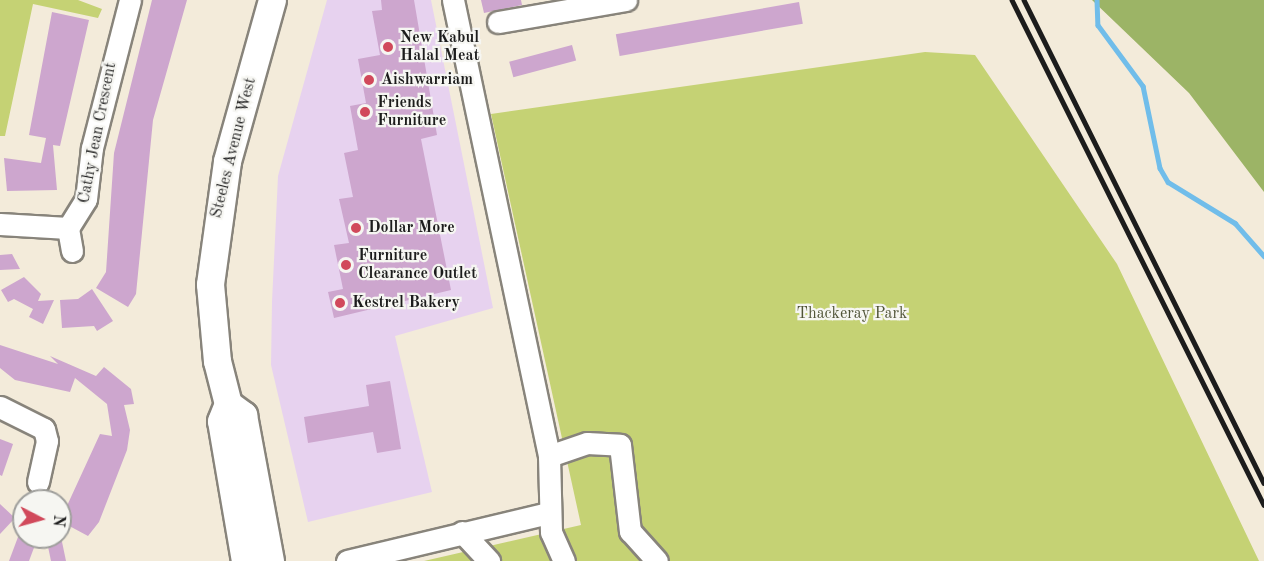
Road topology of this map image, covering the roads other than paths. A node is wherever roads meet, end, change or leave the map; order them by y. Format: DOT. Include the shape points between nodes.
graph roads {
  1 [pos="130,0"];
  2 [pos="272,0"];
  3 [pos="453,0"];
  4 [pos="626,0"];
  5 [pos="596,2"];
  6 [pos="498,22"];
  7 [pos="0,224"];
  8 [pos="68,228"];
  9 [pos="72,251"];
  10 [pos="228,404"];
  11 [pos="0,407"];
  12 [pos="549,456"];
  13 [pos="38,482"];
  14 [pos="549,513"];
  15 [pos="462,532"];
  16 [pos="245,561"];
  17 [pos="270,561"];
  18 [pos="347,561"];
  19 [pos="489,561"];
  20 [pos="564,561"];
  21 [pos="657,561"];
  1 -- 8 [label="street, Cathy Jean Crescent" via="94,138 86,199"];
  2 -- 10 [label="main road, Steeles Avenue West" via="215,220 210,285 217,361"];
  3 -- 12 [label="street"];
  4 -- 5 [label="street"];
  5 -- 6 [label="street"];
  7 -- 8 [label="street"];
  8 -- 9 [label="street"];
  10 -- 16 [label="main road, Steeles Avenue West" via="221,421"];
  10 -- 17 [label="main road, Steeles Avenue West" via="243,415"];
  11 -- 13 [label="street" via="44,429 47,441"];
  12 -- 14 [label="street"];
  12 -- 21 [label="street" via="587,443 620,445 630,531"];
  14 -- 15 [label="street"];
  14 -- 20 [label="street"];
  15 -- 18 [label="street"];
  15 -- 19 [label="street"];
}
